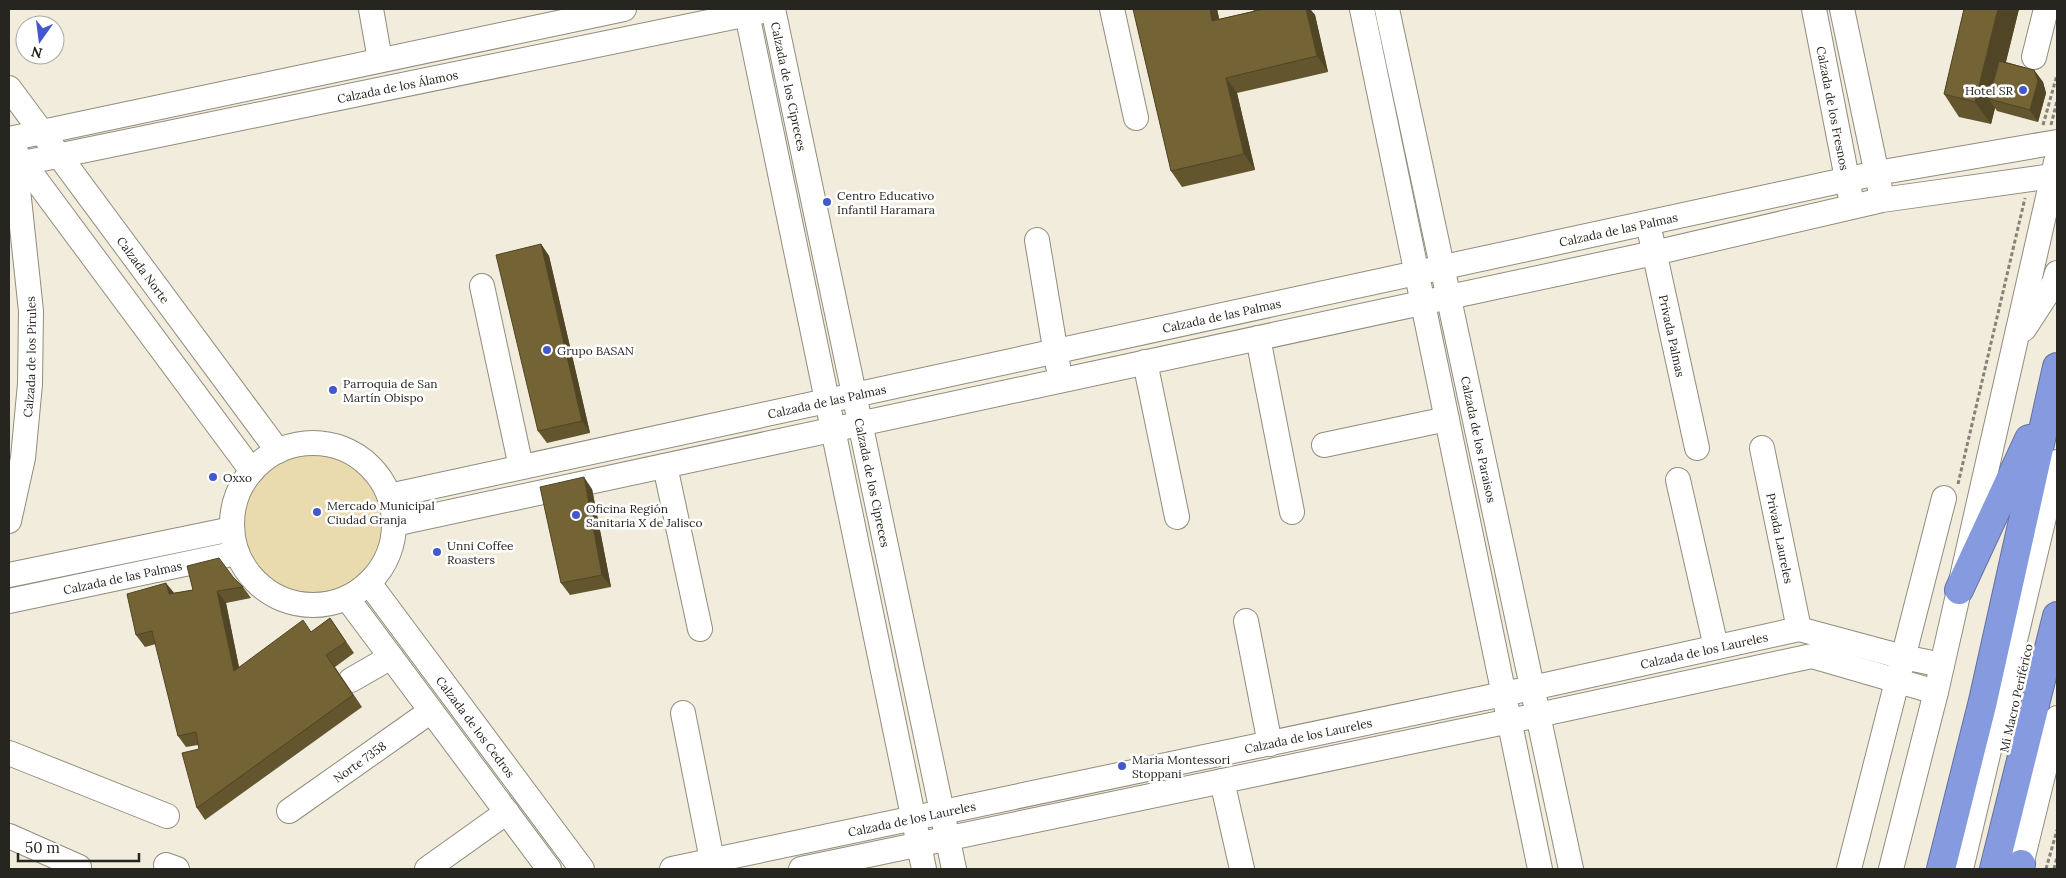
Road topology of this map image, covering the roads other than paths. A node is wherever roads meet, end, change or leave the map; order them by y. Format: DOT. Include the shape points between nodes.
graph roads {
  1 [pos="371,9"];
  2 [pos="624,9"];
  3 [pos="772,9"];
  4 [pos="1112,9"];
  5 [pos="1362,9"];
  6 [pos="1387,9"];
  7 [pos="1814,9"];
  8 [pos="1842,9"];
  9 [pos="2046,9"];
  10 [pos="747,11"];
  11 [pos="2057,13"];
  12 [pos="404,55"];
  13 [pos="2034,57"];
  14 [pos="380,60"];
  15 [pos="413,83"];
  16 [pos="9,88"];
  17 [pos="1136,118"];
  18 [pos="41,132"];
  19 [pos="9,139"];
  20 [pos="9,144"];
  21 [pos="2051,155"];
  22 [pos="58,156"];
  23 [pos="23,163"];
  24 [pos="1877,173"];
  25 [pos="1847,180"];
  26 [pos="1882,200"];
  27 [pos="1852,207"];
  28 [pos="1648,224"];
  29 [pos="1037,240"];
  30 [pos="1654,253"];
  31 [pos="1442,268"];
  32 [pos="1416,273"];
  33 [pos="2057,273"];
  34 [pos="482,286"];
  35 [pos="1448,297"];
  36 [pos="1423,302"];
  37 [pos="1258,338"];
  38 [pos="2015,342"];
  39 [pos="1055,352"];
  40 [pos="1145,362"];
  41 [pos="1062,380"];
  42 [pos="2054,380"];
  43 [pos="854,395"];
  44 [pos="828,401"];
  45 [pos="1447,419"];
  46 [pos="860,424"];
  47 [pos="834,430"];
  48 [pos="1324,445"];
  49 [pos="1697,448"];
  50 [pos="1762,448"];
  51 [pos="278,451"];
  52 [pos="2057,462"];
  53 [pos="665,466"];
  54 [pos="521,467"];
  55 [pos="252,471"];
  56 [pos="1678,480"];
  57 [pos="1951,492"];
  58 [pos="389,496"];
  59 [pos="1292,512"];
  60 [pos="1177,517"];
  61 [pos="9,521"];
  62 [pos="394,524"];
  63 [pos="2057,526"];
  64 [pos="232,529"];
  65 [pos="237,553"];
  66 [pos="9,575"];
  67 [pos="369,583"];
  68 [pos="1959,590"];
  69 [pos="347,598"];
  70 [pos="9,601"];
  71 [pos="2057,616"];
  72 [pos="1246,621"];
  73 [pos="700,628"];
  74 [pos="1799,629"];
  75 [pos="1716,647"];
  76 [pos="390,657"];
  77 [pos="1903,657"];
  78 [pos="1942,665"];
  79 [pos="351,680"];
  80 [pos="1898,681"];
  81 [pos="1532,688"];
  82 [pos="1936,692"];
  83 [pos="1504,694"];
  84 [pos="431,711"];
  85 [pos="683,713"];
  86 [pos="1538,715"];
  87 [pos="1510,721"];
  88 [pos="2056,726"];
  89 [pos="1307,736"];
  90 [pos="1270,744"];
  91 [pos="9,753"];
  92 [pos="2053,757"];
  93 [pos="1313,762"];
  94 [pos="1222,781"];
  95 [pos="288,811"];
  96 [pos="507,812"];
  97 [pos="942,813"];
  98 [pos="167,816"];
  99 [pos="914,819"];
  100 [pos="9,836"];
  101 [pos="947,838"];
  102 [pos="919,845"];
  103 [pos="712,860"];
  104 [pos="762,860"];
  105 [pos="79,866"];
  106 [pos="2026,868"];
  107 [pos="426,869"];
  108 [pos="550,869"];
  109 [pos="582,869"];
  110 [pos="672,869"];
  111 [pos="801,869"];
  112 [pos="924,869"];
  113 [pos="954,869"];
  114 [pos="1242,869"];
  115 [pos="1540,869"];
  116 [pos="1571,869"];
  117 [pos="1849,869"];
  118 [pos="1891,869"];
  119 [pos="1940,869"];
  120 [pos="1961,869"];
  121 [pos="1976,869"];
  122 [pos="1994,869"];
  1 -- 14 [label="street"];
  2 -- 12 [label="street"];
  3 -- 10 [label="street, Calzada de los Álamos"];
  3 -- 43 [label="street, Calzada de los Cipreces"];
  4 -- 17 [label="street"];
  5 -- 32 [label="street"];
  6 -- 31 [label="street, Calzada de los Paraisos"];
  7 -- 25 [label="street, Calzada de los Fresnos"];
  8 -- 24 [label="street"];
  9 -- 11 [label="street"];
  9 -- 13 [label="street"];
  10 -- 15 [label="street, Calzada de los Álamos"];
  10 -- 44 [label="street, Calzada de los Cipreces"];
  12 -- 14 [label="street"];
  12 -- 15 [label="street"];
  14 -- 18 [label="street"];
  15 -- 22 [label="street, Calzada de los Álamos"];
  16 -- 18 [label="street, Calzada Norte"];
  18 -- 19 [label="street"];
  18 -- 22 [label="street, Calzada Norte"];
  20 -- 23 [label="street"];
  21 -- 24 [label="street, Calzada de las Palmas"];
  21 -- 26 [label="street" via="2029,180"];
  21 -- 38 [label="street"];
  22 -- 23 [label="street, Calzada de los Álamos"];
  22 -- 51 [label="street, Calzada Norte"];
  23 -- 55 [label="street"];
  23 -- 61 [label="street, Calzada de los Pirules" via="16,180 31,311 30,384 23,458"];
  24 -- 25 [label="street, Calzada de las Palmas"];
  24 -- 26 [label="street"];
  25 -- 27 [label="street, Calzada de los Fresnos"];
  25 -- 28 [label="street, Calzada de las Palmas"];
  26 -- 27 [label="street"];
  27 -- 30 [label="street"];
  28 -- 30 [label="street, Privada Palmas"];
  28 -- 31 [label="street, Calzada de las Palmas"];
  29 -- 39 [label="street"];
  30 -- 35 [label="street"];
  30 -- 49 [label="street, Privada Palmas"];
  31 -- 32 [label="street, Calzada de las Palmas"];
  31 -- 35 [label="street, Calzada de los Paraisos"];
  32 -- 36 [label="street"];
  32 -- 39 [label="street, Calzada de las Palmas"];
  33 -- 38 [label="street" via="2054,283"];
  34 -- 54 [label="street"];
  35 -- 36 [label="street"];
  35 -- 81 [label="street, Calzada de los Paraisos"];
  36 -- 37 [label="street"];
  36 -- 45 [label="street"];
  37 -- 40 [label="street"];
  37 -- 59 [label="street"];
  38 -- 68 [label="street"];
  39 -- 41 [label="street"];
  39 -- 43 [label="street, Calzada de las Palmas"];
  40 -- 41 [label="street"];
  40 -- 60 [label="street"];
  41 -- 46 [label="street"];
  42 -- 68 [label="highway"];
  42 -- 119 [label="highway" via="1983,701"];
  43 -- 44 [label="street, Calzada de las Palmas"];
  43 -- 46 [label="street, Calzada de los Cipreces"];
  44 -- 47 [label="street, Calzada de los Cipreces"];
  44 -- 54 [label="street, Calzada de las Palmas"];
  45 -- 48 [label="street"];
  45 -- 83 [label="street"];
  46 -- 47 [label="street"];
  46 -- 97 [label="street, Calzada de los Cipreces"];
  47 -- 53 [label="street"];
  47 -- 99 [label="street, Calzada de los Cipreces"];
  50 -- 74 [label="street, Privada Laureles"];
  51 -- 55 [label="street"];
  51 -- 58 [label="street" via="315,443 352,453 368,464"];
  52 -- 120 [label="street"];
  53 -- 62 [label="street"];
  53 -- 73 [label="street"];
  54 -- 58 [label="street, Calzada de las Palmas"];
  55 -- 64 [label="street" via="236,498"];
  56 -- 75 [label="street"];
  57 -- 77 [label="street"];
  58 -- 62 [label="street"];
  62 -- 67 [label="street" via="392,544 385,562"];
  63 -- 121 [label="street, Mi Macro Periférico"];
  64 -- 65 [label="street"];
  64 -- 66 [label="street, Calzada de las Palmas"];
  65 -- 69 [label="street" via="255,581 282,599 314,605"];
  65 -- 70 [label="street, Calzada de las Palmas"];
  67 -- 69 [label="street"];
  67 -- 109 [label="street, Calzada de los Cedros"];
  68 -- 78 [label="street"];
  69 -- 76 [label="street"];
  71 -- 122 [label="highway"];
  72 -- 90 [label="street"];
  74 -- 75 [label="street, Calzada de los Laureles"];
  74 -- 77 [label="street, Calzada de los Laureles"];
  75 -- 81 [label="street, Calzada de los Laureles"];
  76 -- 79 [label="street"];
  76 -- 84 [label="street"];
  77 -- 78 [label="street, Calzada de los Laureles"];
  77 -- 80 [label="street"];
  78 -- 82 [label="street"];
  80 -- 82 [label="street"];
  80 -- 86 [label="street" via="1812,656"];
  80 -- 117 [label="street"];
  81 -- 83 [label="street, Calzada de los Laureles"];
  81 -- 86 [label="street, Calzada de los Paraisos"];
  82 -- 118 [label="street"];
  83 -- 87 [label="street"];
  83 -- 89 [label="street, Calzada de los Laureles"];
  84 -- 95 [label="street, Norte 7358"];
  84 -- 96 [label="street"];
  85 -- 103 [label="street"];
  86 -- 87 [label="street"];
  86 -- 116 [label="street, Calzada de los Paraisos"];
  87 -- 93 [label="street"];
  87 -- 115 [label="street"];
  88 -- 92 [label="street"];
  89 -- 90 [label="street, Calzada de los Laureles"];
  89 -- 93 [label="street"];
  90 -- 97 [label="street, Calzada de los Laureles"];
  91 -- 98 [label="street"];
  92 -- 106 [label="street"];
  93 -- 94 [label="street"];
  94 -- 101 [label="street"];
  94 -- 114 [label="street"];
  96 -- 107 [label="street"];
  96 -- 108 [label="street"];
  97 -- 99 [label="street, Calzada de los Laureles"];
  97 -- 101 [label="street, Calzada de los Cipreces"];
  99 -- 102 [label="street, Calzada de los Cipreces"];
  99 -- 104 [label="street, Calzada de los Laureles"];
  100 -- 105 [label="street"];
  101 -- 102 [label="street"];
  101 -- 113 [label="street, Calzada de los Cipreces"];
  102 -- 111 [label="street"];
  102 -- 112 [label="street, Calzada de los Cipreces"];
  103 -- 104 [label="street, Calzada de los Laureles"];
  103 -- 110 [label="street, Calzada de los Laureles"];
}
